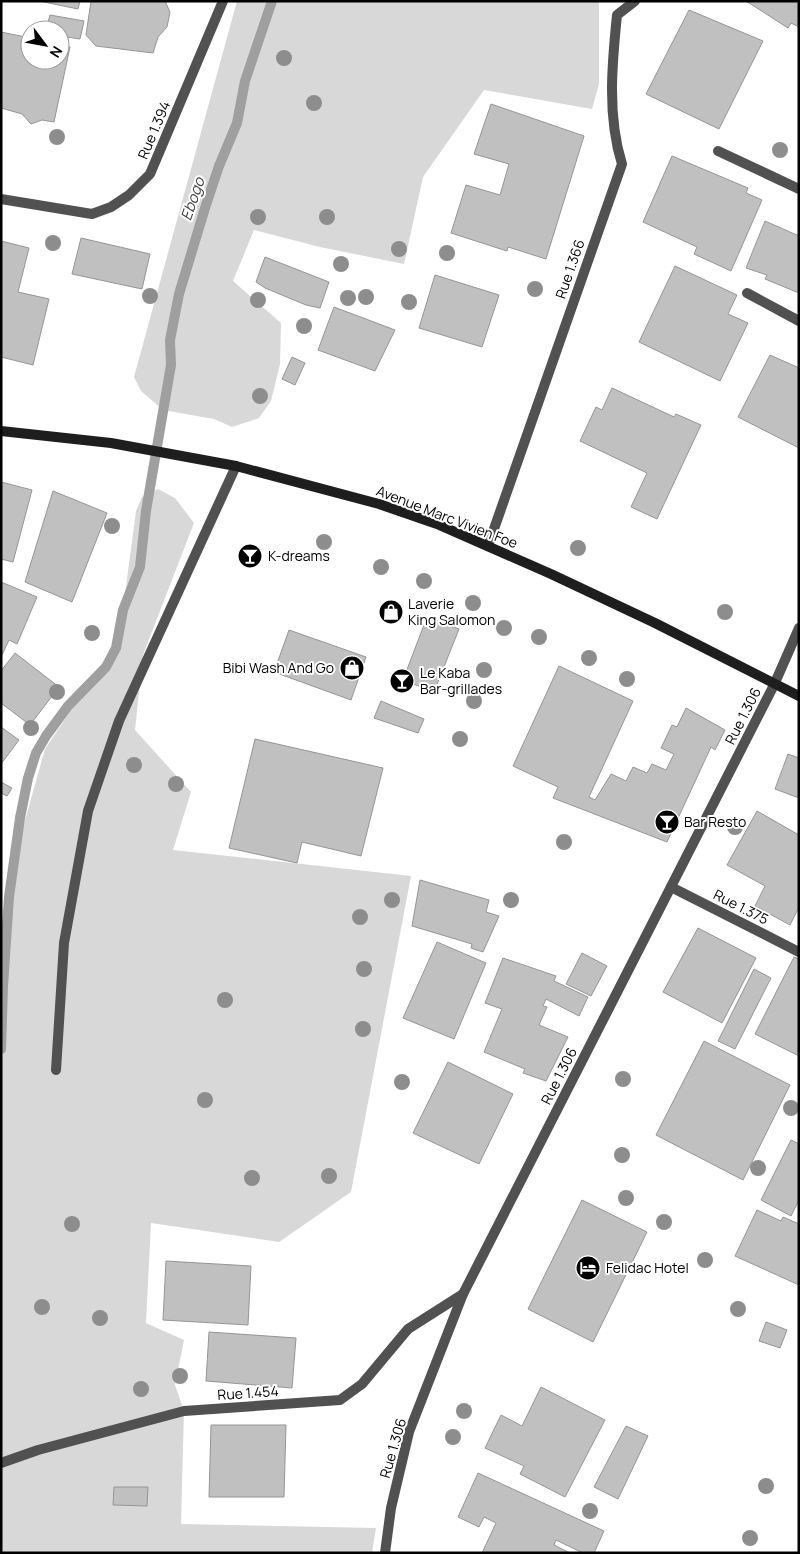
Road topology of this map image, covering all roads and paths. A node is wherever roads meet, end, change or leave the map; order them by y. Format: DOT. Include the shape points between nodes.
graph roads {
  1 [pos="223,1"];
  2 [pos="635,1"];
  3 [pos="718,151"];
  4 [pos="799,189"];
  5 [pos="1,199"];
  6 [pos="747,293"];
  7 [pos="799,321"];
  8 [pos="1,432"];
  9 [pos="236,466"];
  10 [pos="488,546"];
  11 [pos="799,628"];
  12 [pos="774,685"];
  13 [pos="799,696"];
  14 [pos="671,887"];
  15 [pos="799,952"];
  16 [pos="56,1070"];
  17 [pos="463,1294"];
  18 [pos="1,1463"];
  19 [pos="384,1553"];
  1 -- 5 [label="street, Rue 1.394" via="150,174 129,195 92,214"];
  2 -- 10 [label="street, Rue 1.366" via="617,15 612,70 615,142 622,164"];
  3 -- 4 [label="street"];
  6 -- 7 [label="street"];
  8 -- 9 [label="main road, Avenue Marc Vivien Foe" via="111,443"];
  9 -- 10 [label="main road, Avenue Marc Vivien Foe" via="379,504"];
  9 -- 16 [label="street" via="119,721 88,811 64,943"];
  10 -- 12 [label="main road, Avenue Marc Vivien Foe" via="655,623"];
  11 -- 12 [label="street, Rue 1.306"];
  12 -- 13 [label="main road, Avenue Marc Vivien Foe"];
  12 -- 14 [label="street, Rue 1.306"];
  14 -- 15 [label="street, Rue 1.375"];
  14 -- 17 [label="street, Rue 1.306"];
  17 -- 18 [label="street, Rue 1.454" via="408,1329 362,1384 340,1400 184,1411"];
  17 -- 19 [label="street, Rue 1.306" via="409,1432"];
}
